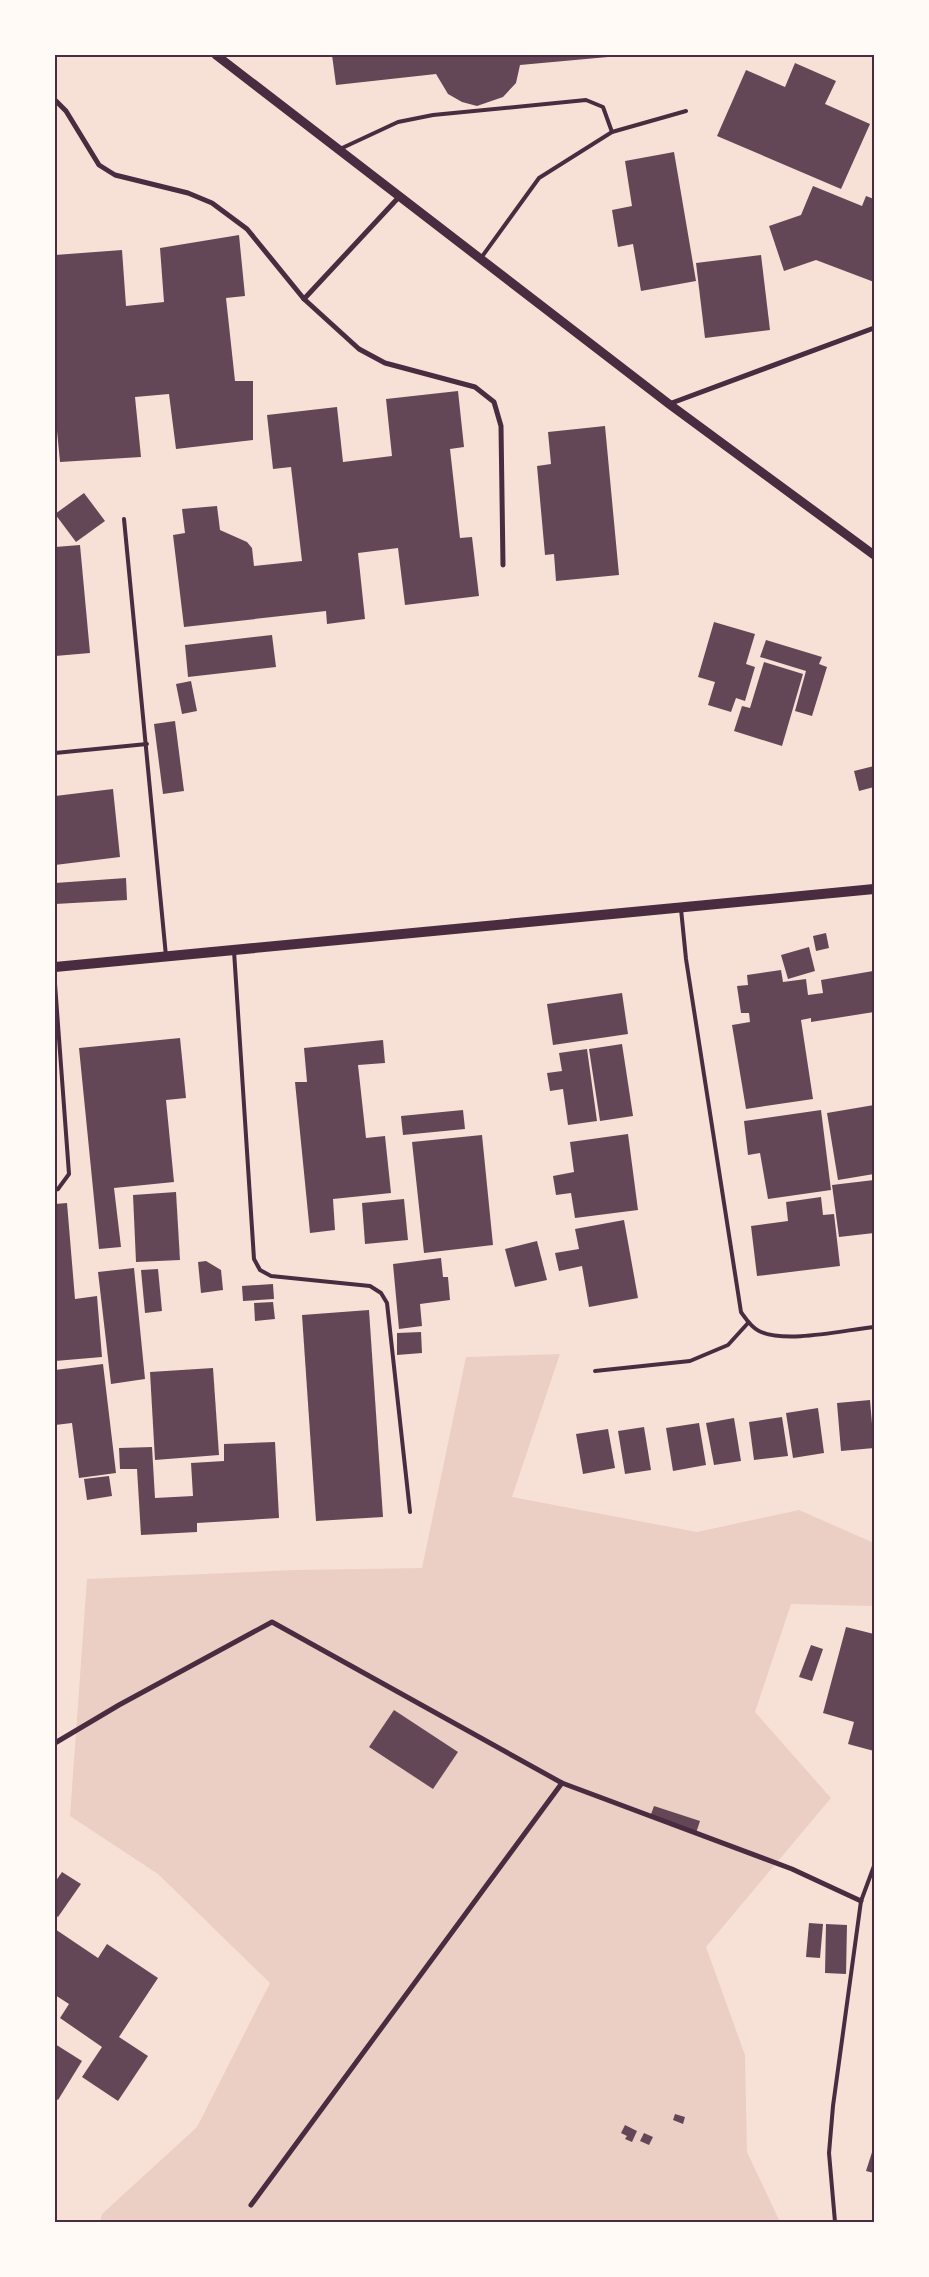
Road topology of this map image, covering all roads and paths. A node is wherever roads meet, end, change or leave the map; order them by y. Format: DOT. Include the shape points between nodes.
graph roads {
  1 [pos="216,55"];
  2 [pos="55,100"];
  3 [pos="686,111"];
  4 [pos="612,132"];
  5 [pos="338,150"];
  6 [pos="398,197"];
  7 [pos="479,260"];
  8 [pos="304,299"];
  9 [pos="874,328"];
  10 [pos="669,404"];
  11 [pos="124,519"];
  12 [pos="874,555"];
  13 [pos="503,565"];
  14 [pos="147,744"];
  15 [pos="55,753"];
  16 [pos="874,889"];
  17 [pos="681,908"];
  18 [pos="234,949"];
  19 [pos="166,956"];
  20 [pos="55,967"];
  21 [pos="55,984"];
  22 [pos="55,1190"];
  23 [pos="748,1323"];
  24 [pos="874,1327"];
  25 [pos="595,1371"];
  26 [pos="410,1512"];
  27 [pos="55,1743"];
  28 [pos="562,1783"];
  29 [pos="874,1866"];
  30 [pos="860,1901"];
  31 [pos="251,2205"];
  32 [pos="835,2222"];
  1 -- 5 [label="street"];
  2 -- 8 [label="street" via="66,111 99,166 115,175 188,193 212,203 247,229"];
  3 -- 4 [label="lane"];
  4 -- 5 [label="lane" via="603,108 586,100 433,115 398,122"];
  4 -- 7 [label="lane" via="539,178"];
  5 -- 6 [label="street"];
  6 -- 7 [label="street"];
  6 -- 8 [label="street"];
  7 -- 10 [label="street"];
  8 -- 13 [label="street" via="359,350 385,363 475,387 494,402 501,426"];
  9 -- 10 [label="street"];
  10 -- 12 [label="street"];
  11 -- 14 [label="lane"];
  14 -- 15 [label="lane"];
  14 -- 19 [label="lane"];
  16 -- 17 [label="main road"];
  17 -- 18 [label="main road"];
  17 -- 23 [label="lane" via="686,960 741,1312"];
  18 -- 19 [label="main road"];
  18 -- 26 [label="lane" via="254,1259 260,1270 271,1276 370,1286 381,1292 386,1303"];
  19 -- 20 [label="main road"];
  21 -- 22 [label="lane" via="69,1174"];
  23 -- 24 [label="lane" via="760,1331 792,1337"];
  23 -- 25 [label="lane" via="728,1345 690,1361"];
  27 -- 28 [label="street" via="272,1622"];
  28 -- 30 [label="street" via="792,1869"];
  28 -- 31 [label="street"];
  29 -- 30 [label="lane"];
  30 -- 32 [label="lane" via="829,2153"];
}
